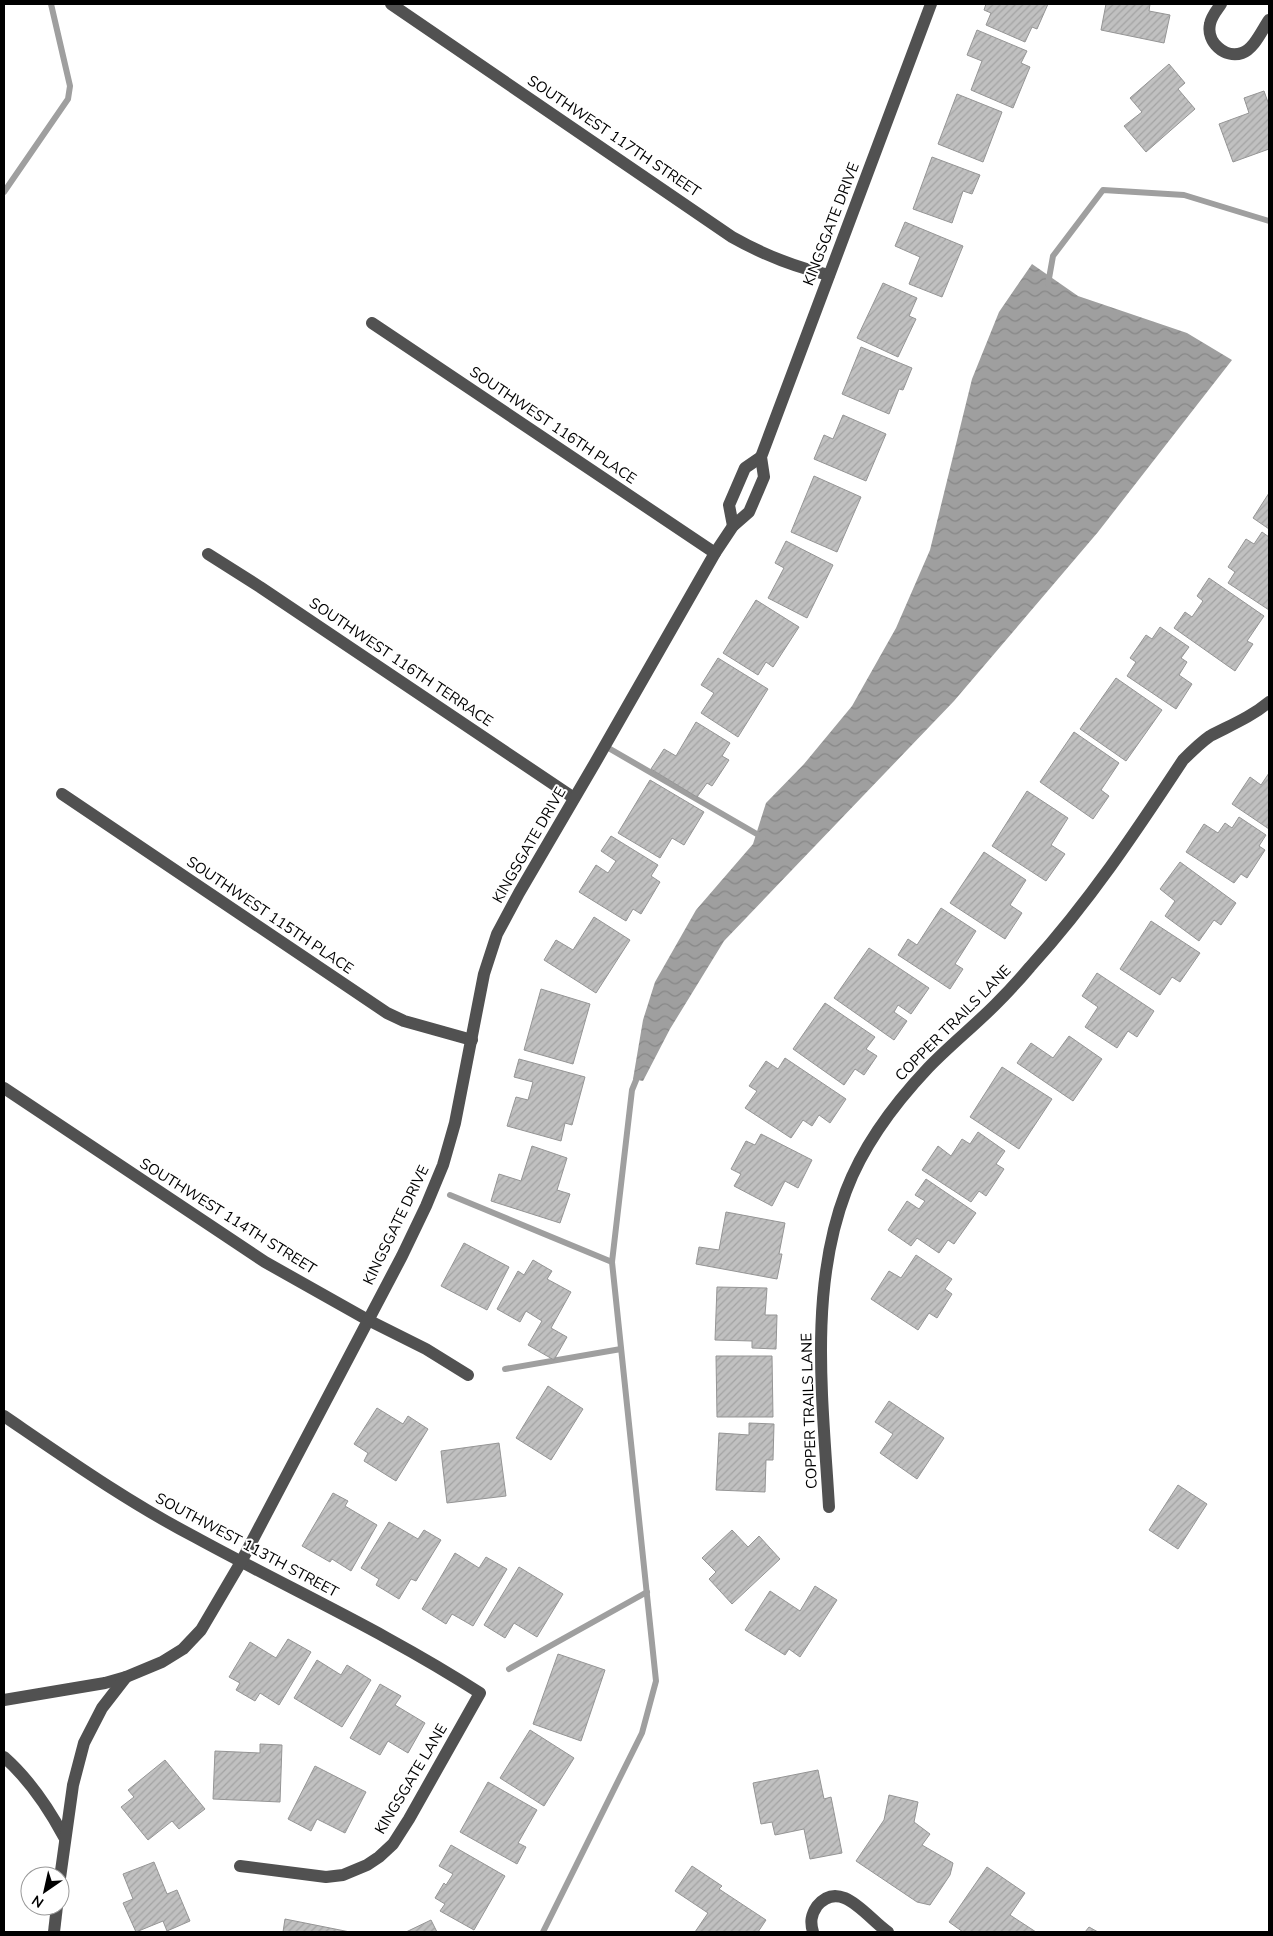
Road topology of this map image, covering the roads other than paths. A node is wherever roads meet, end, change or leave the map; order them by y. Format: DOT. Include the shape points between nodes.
graph roads {
  1 [pos="391,4"];
  2 [pos="930,4"];
  3 [pos="1221,4"];
  4 [pos="1269,20"];
  5 [pos="829,275"];
  6 [pos="372,323"];
  7 [pos="761,457"];
  8 [pos="733,526"];
  9 [pos="715,553"];
  10 [pos="208,554"];
  11 [pos="1269,702"];
  12 [pos="62,794"];
  13 [pos="574,798"];
  14 [pos="472,1040"];
  15 [pos="4,1088"];
  16 [pos="368,1320"];
  17 [pos="468,1375"];
  18 [pos="4,1416"];
  19 [pos="829,1507"];
  20 [pos="242,1562"];
  21 [pos="126,1677"];
  22 [pos="480,1693"];
  23 [pos="4,1700"];
  24 [pos="4,1757"];
  25 [pos="64,1838"];
  26 [pos="61,1866"];
  27 [pos="240,1866"];
  28 [pos="56,1916"];
  29 [pos="54,1932"];
  30 [pos="813,1932"];
  31 [pos="888,1932"];
  1 -- 5 [label="street, SOUTHWEST 117TH STREET" via="732,237 776,260"];
  2 -- 5 [label="street, KINGSGATE DRIVE"];
  3 -- 4 [label="street" via="1210,24 1210,34 1214,45 1223,51 1242,53 1251,47"];
  5 -- 7 [label="street, KINGSGATE DRIVE"];
  6 -- 9 [label="street, SOUTHWEST 116TH PLACE"];
  7 -- 8 [label="street, KINGSGATE DRIVE" via="764,476 749,512"];
  7 -- 8 [label="street, KINGSGATE DRIVE" via="745,468 729,505"];
  8 -- 9 [label="street, KINGSGATE DRIVE"];
  9 -- 13 [label="street, KINGSGATE DRIVE"];
  10 -- 13 [label="street, SOUTHWEST 116TH TERRACE"];
  11 -- 19 [label="street, COPPER TRAILS LANE" via="1239,723 1210,737 1183,760 1102,881 1024,974 901,1099 858,1165 838,1215 823,1296 821,1348"];
  12 -- 14 [label="street, SOUTHWEST 115TH PLACE" via="381,1010 404,1021"];
  13 -- 14 [label="street, KINGSGATE DRIVE" via="497,934 484,974"];
  14 -- 16 [label="street, KINGSGATE DRIVE" via="443,1165 410,1240"];
  15 -- 16 [label="street, SOUTHWEST 114TH STREET" via="265,1262"];
  16 -- 17 [label="street, SOUTHWEST 114TH STREET"];
  16 -- 20 [label="street, KINGSGATE DRIVE"];
  18 -- 20 [label="street, SOUTHWEST 113TH STREET" via="118,1494"];
  20 -- 21 [label="street, KINGSGATE DRIVE" via="201,1630 183,1649"];
  20 -- 22 [label="street, SOUTHWEST 113TH STREET" via="434,1663"];
  21 -- 23 [label="street, KINGSGATE DRIVE"];
  21 -- 25 [label="street" via="102,1708 84,1743 77,1763"];
  22 -- 27 [label="street, KINGSGATE LANE" via="394,1844 367,1866 344,1875 326,1877"];
  24 -- 25 [label="street" via="35,1789"];
  25 -- 26 [label="street"];
  28 -- 29 [label="street"];
  30 -- 31 [label="street" via="810,1924 815,1909 828,1896 838,1895 855,1904"];
}
